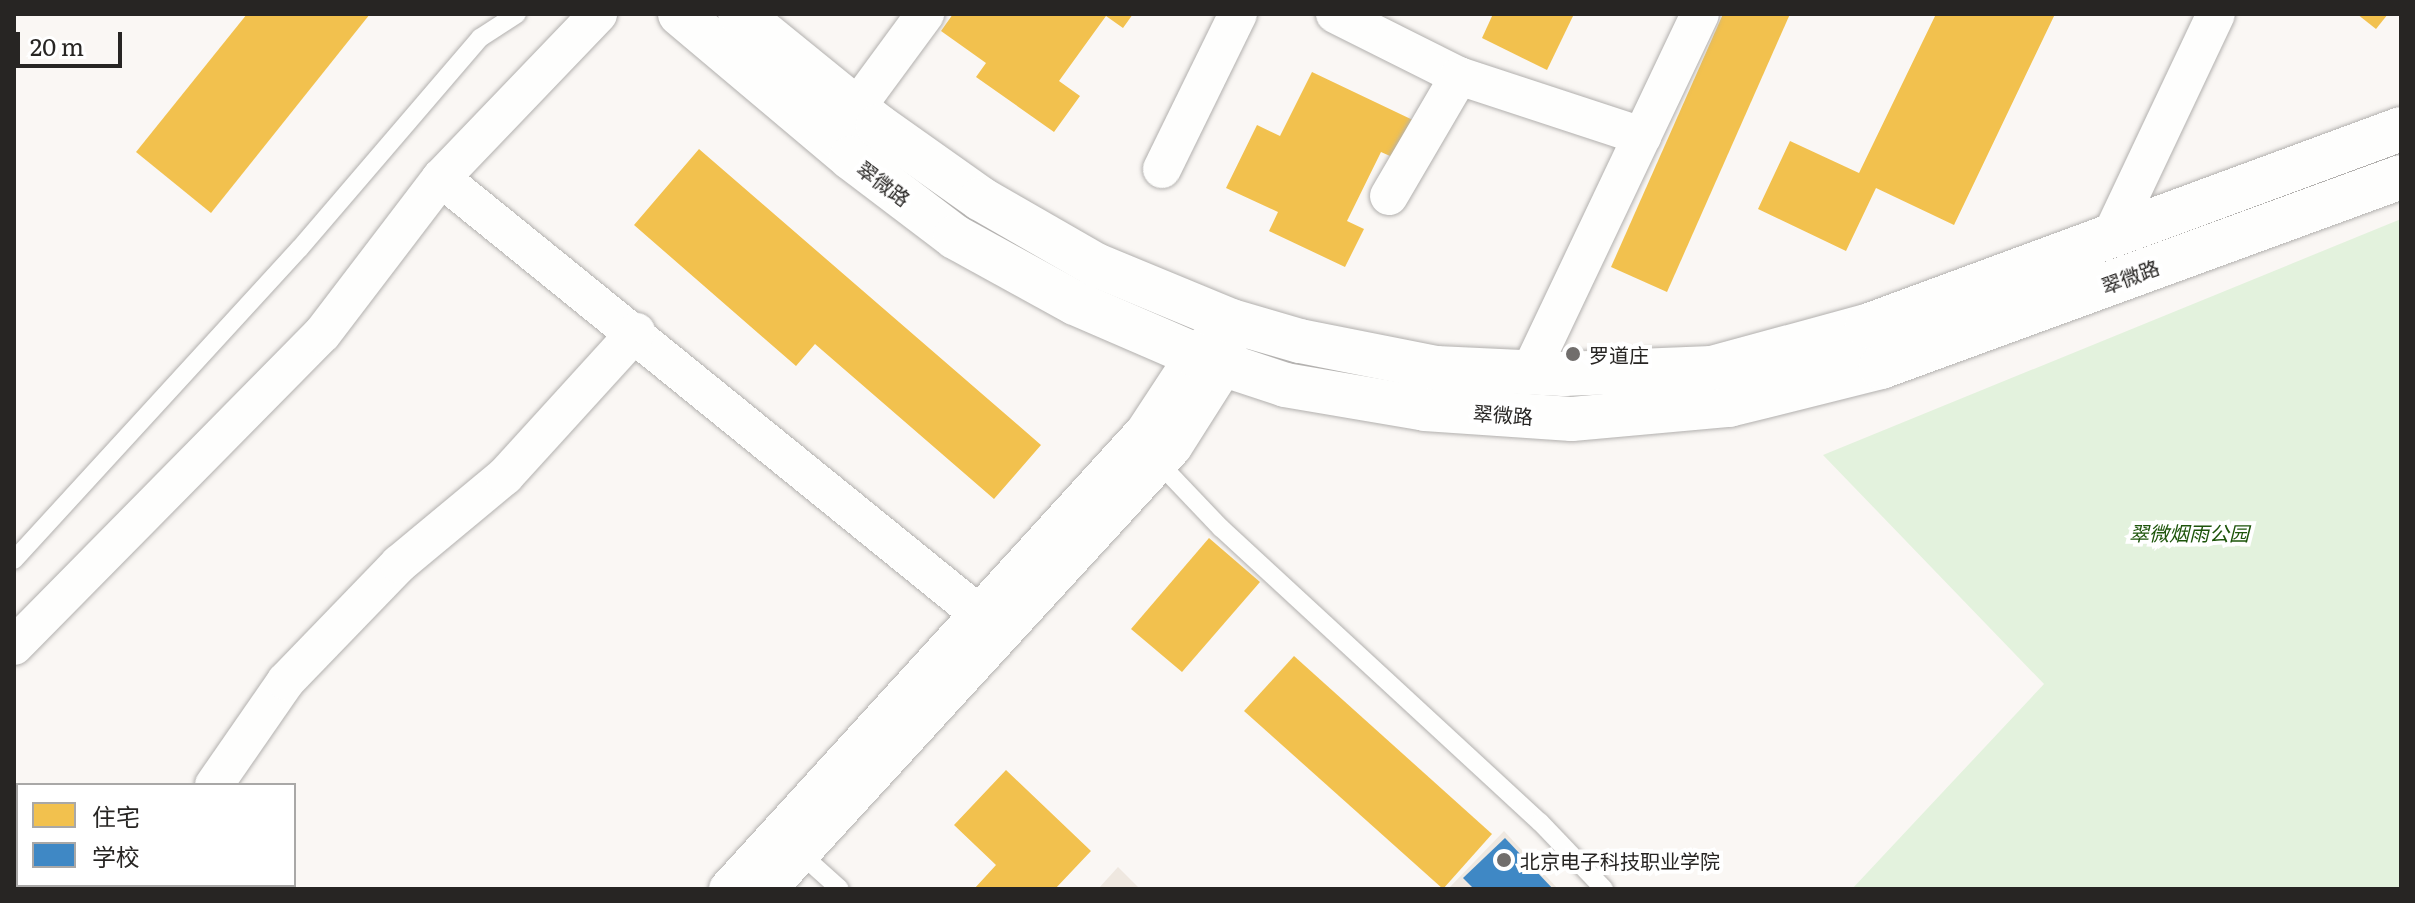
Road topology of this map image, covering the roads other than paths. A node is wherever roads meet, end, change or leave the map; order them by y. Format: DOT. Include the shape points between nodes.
graph roads {
  1 [pos="517,14"];
  2 [pos="598,14"];
  3 [pos="680,14"];
  4 [pos="740,14"];
  5 [pos="925,14"];
  6 [pos="1238,14"];
  7 [pos="1335,14"];
  8 [pos="1700,14"];
  9 [pos="2216,14"];
  10 [pos="1396,28"];
  11 [pos="1459,76"];
  12 [pos="856,108"];
  13 [pos="2401,129"];
  14 [pos="1642,136"];
  15 [pos="1162,169"];
  16 [pos="2401,177"];
  17 [pos="441,178"];
  18 [pos="1389,196"];
  19 [pos="2112,234"];
  20 [pos="1231,321"];
  21 [pos="636,332"];
  22 [pos="1210,360"];
  23 [pos="1530,372"];
  24 [pos="1159,463"];
  25 [pos="14,560"];
  26 [pos="991,622"];
  27 [pos="14,646"];
  28 [pos="215,783"];
  29 [pos="801,854"];
  30 [pos="728,889"];
  31 [pos="768,889"];
  32 [pos="840,889"];
  33 [pos="1604,889"];
  1 -- 25 [label="lane" via="480,38 300,248"];
  2 -- 17 [label="street"];
  3 -- 22 [label="main road, 翠微路" via="851,158 955,237 1075,303"];
  4 -- 12 [label="main road"];
  5 -- 12 [label="street"];
  6 -- 15 [label="street"];
  7 -- 10 [label="street"];
  8 -- 14 [label="street"];
  9 -- 19 [label="street"];
  10 -- 11 [label="street"];
  11 -- 14 [label="street"];
  11 -- 18 [label="street"];
  12 -- 20 [label="main road" via="981,199 1096,265"];
  13 -- 19 [label="main road"];
  14 -- 23 [label="street"];
  16 -- 22 [label="main road, 翠微路" via="1881,367 1729,405 1572,419 1425,409 1285,385"];
  17 -- 21 [label="street"];
  17 -- 27 [label="street" via="322,334"];
  19 -- 23 [label="main road" via="1867,326 1712,368"];
  20 -- 22 [label="street"];
  20 -- 23 [label="main road" via="1300,341 1436,368"];
  21 -- 26 [label="street"];
  21 -- 28 [label="street" via="505,476 399,564 286,681"];
  22 -- 24 [label="street"];
  22 -- 26 [label="street" via="1145,431"];
  24 -- 26 [label="street"];
  24 -- 33 [label="lane" via="1221,528 1540,822"];
  26 -- 29 [label="street"];
  26 -- 30 [label="street"];
  29 -- 31 [label="street"];
  29 -- 32 [label="lane"];
}
